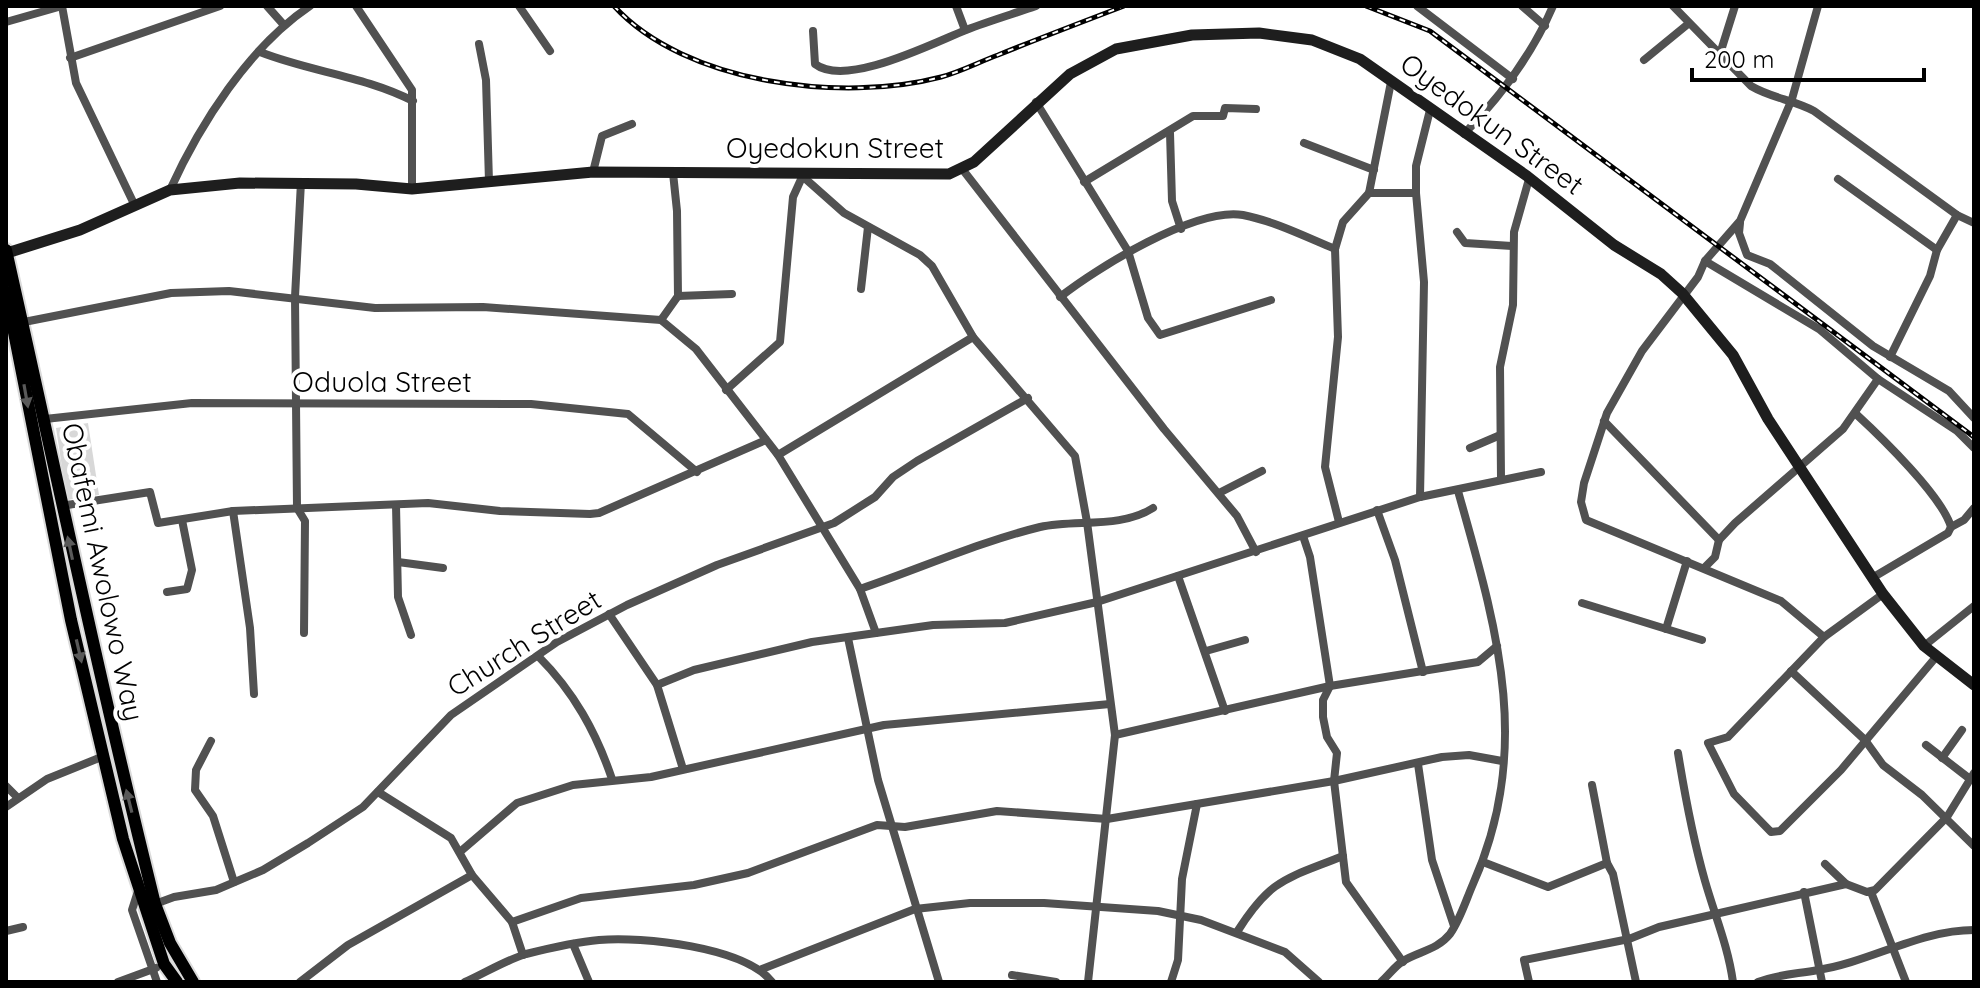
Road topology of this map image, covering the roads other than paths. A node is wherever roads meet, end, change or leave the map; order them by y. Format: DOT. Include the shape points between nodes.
graph roads {
  1 [pos="62,6"];
  2 [pos="220,6"];
  3 [pos="267,6"];
  4 [pos="310,6"];
  5 [pos="356,6"];
  6 [pos="519,6"];
  7 [pos="956,6"];
  8 [pos="1036,6"];
  9 [pos="1522,6"];
  10 [pos="1553,6"];
  11 [pos="1673,6"];
  12 [pos="1735,6"];
  13 [pos="1818,6"];
  14 [pos="1420,7"];
  15 [pos="6,22"];
  16 [pos="283,24"];
  17 [pos="1688,24"];
  18 [pos="1545,26"];
  19 [pos="965,30"];
  20 [pos="813,31"];
  21 [pos="479,44"];
  22 [pos="550,51"];
  23 [pos="260,52"];
  24 [pos="1719,57"];
  25 [pos="70,58"];
  26 [pos="1644,60"];
  27 [pos="1513,79"];
  28 [pos="1391,82"];
  29 [pos="1792,99"];
  30 [pos="413,101"];
  31 [pos="1036,102"];
  32 [pos="1256,109"];
  33 [pos="1430,110"];
  34 [pos="632,124"];
  35 [pos="1170,133"];
  36 [pos="1464,134"];
  37 [pos="1304,143"];
  38 [pos="963,170"];
  39 [pos="1374,170"];
  40 [pos="593,172"];
  41 [pos="673,173"];
  42 [pos="798,174"];
  43 [pos="1529,179"];
  44 [pos="1838,179"];
  45 [pos="301,182"];
  46 [pos="489,182"];
  47 [pos="1084,182"];
  48 [pos="412,189"];
  49 [pos="170,190"];
  50 [pos="1369,193"];
  51 [pos="1416,193"];
  52 [pos="135,206"];
  53 [pos="1957,215"];
  54 [pos="1740,221"];
  55 [pos="1974,223"];
  56 [pos="868,227"];
  57 [pos="1181,229"];
  58 [pos="1457,232"];
  59 [pos="1512,246"];
  60 [pos="1335,249"];
  61 [pos="1937,250"];
  62 [pos="1128,251"];
  63 [pos="6,252"];
  64 [pos="1705,261"];
  65 [pos="861,289"];
  66 [pos="6,292"];
  67 [pos="1682,293"];
  68 [pos="732,294"];
  69 [pos="678,296"];
  70 [pos="295,297"];
  71 [pos="1060,297"];
  72 [pos="1271,300"];
  73 [pos="661,320"];
  74 [pos="24,322"];
  75 [pos="973,337"];
  76 [pos="1890,357"];
  77 [pos="1878,379"];
  78 [pos="726,390"];
  79 [pos="1028,398"];
  80 [pos="295,404"];
  81 [pos="1856,414"];
  82 [pos="1974,418"];
  83 [pos="45,419"];
  84 [pos="1604,421"];
  85 [pos="1498,436"];
  86 [pos="766,440"];
  87 [pos="1470,448"];
  88 [pos="1974,448"];
  89 [pos="778,455"];
  90 [pos="1800,470"];
  91 [pos="1262,471"];
  92 [pos="697,472"];
  93 [pos="1541,472"];
  94 [pos="1501,478"];
  95 [pos="1458,491"];
  96 [pos="1219,493"];
  97 [pos="1420,497"];
  98 [pos="396,505"];
  99 [pos="61,506"];
  100 [pos="297,508"];
  101 [pos="1153,508"];
  102 [pos="1974,508"];
  103 [pos="1377,510"];
  104 [pos="233,511"];
  105 [pos="182,520"];
  106 [pos="1087,522"];
  107 [pos="1339,522"];
  108 [pos="821,527"];
  109 [pos="1951,527"];
  110 [pos="1303,536"];
  111 [pos="1719,540"];
  112 [pos="1256,552"];
  113 [pos="1687,561"];
  114 [pos="398,562"];
  115 [pos="443,568"];
  116 [pos="1704,568"];
  117 [pos="1178,576"];
  118 [pos="1872,578"];
  119 [pos="860,589"];
  120 [pos="167,592"];
  121 [pos="1883,594"];
  122 [pos="1097,602"];
  123 [pos="1582,603"];
  124 [pos="1974,606"];
  125 [pos="609,614"];
  126 [pos="1666,629"];
  127 [pos="304,633"];
  128 [pos="876,633"];
  129 [pos="411,635"];
  130 [pos="1824,637"];
  131 [pos="848,638"];
  132 [pos="1245,640"];
  133 [pos="1702,640"];
  134 [pos="1497,646"];
  135 [pos="1924,646"];
  136 [pos="1206,651"];
  137 [pos="538,656"];
  138 [pos="1936,657"];
  139 [pos="1791,671"];
  140 [pos="1423,672"];
  141 [pos="657,685"];
  142 [pos="1974,685"];
  143 [pos="1330,686"];
  144 [pos="254,694"];
  145 [pos="1110,704"];
  146 [pos="1225,711"];
  147 [pos="866,730"];
  148 [pos="1962,730"];
  149 [pos="1115,735"];
  150 [pos="1865,740"];
  151 [pos="211,741"];
  152 [pos="1926,745"];
  153 [pos="1678,753"];
  154 [pos="104,756"];
  155 [pos="1942,758"];
  156 [pos="1502,761"];
  157 [pos="1418,764"];
  158 [pos="683,769"];
  159 [pos="1972,776"];
  160 [pos="612,779"];
  161 [pos="1334,781"];
  162 [pos="1592,785"];
  163 [pos="6,786"];
  164 [pos="378,792"];
  165 [pos="18,798"];
  166 [pos="1197,804"];
  167 [pos="6,807"];
  168 [pos="1947,817"];
  169 [pos="1107,819"];
  170 [pos="892,826"];
  171 [pos="138,837"];
  172 [pos="123,839"];
  173 [pos="1974,846"];
  174 [pos="461,851"];
  175 [pos="1343,856"];
  176 [pos="1483,862"];
  177 [pos="1607,863"];
  178 [pos="1825,864"];
  179 [pos="472,875"];
  180 [pos="234,882"];
  181 [pos="1846,884"];
  182 [pos="1804,892"];
  183 [pos="1871,892"];
  184 [pos="155,904"];
  185 [pos="1095,908"];
  186 [pos="915,909"];
  187 [pos="1716,913"];
  188 [pos="1179,917"];
  189 [pos="512,922"];
  190 [pos="1454,926"];
  191 [pos="23,927"];
  192 [pos="1972,928"];
  193 [pos="6,931"];
  194 [pos="1237,932"];
  195 [pos="1629,939"];
  196 [pos="573,944"];
  197 [pos="1895,947"];
  198 [pos="523,955"];
  199 [pos="1403,962"];
  200 [pos="158,967"];
  201 [pos="762,969"];
  202 [pos="1819,970"];
  203 [pos="1012,975"];
  204 [pos="176,981"];
  205 [pos="1905,981"];
  206 [pos="118,982"];
  207 [pos="157,982"];
  208 [pos="193,982"];
  209 [pos="300,982"];
  210 [pos="465,982"];
  211 [pos="589,982"];
  212 [pos="772,982"];
  213 [pos="939,982"];
  214 [pos="1056,982"];
  215 [pos="1088,982"];
  216 [pos="1171,982"];
  217 [pos="1319,982"];
  218 [pos="1381,982"];
  219 [pos="1529,982"];
  220 [pos="1636,982"];
  221 [pos="1733,982"];
  222 [pos="1758,982"];
  223 [pos="1822,982"];
  1 -- 15 [label="street"];
  1 -- 25 [label="street"];
  2 -- 25 [label="street"];
  3 -- 16 [label="street"];
  4 -- 16 [label="street"];
  5 -- 30 [label="street" via="408,79"];
  6 -- 22 [label="street"];
  7 -- 19 [label="street"];
  8 -- 19 [label="street"];
  9 -- 18 [label="street"];
  10 -- 18 [label="street"];
  11 -- 17 [label="street"];
  12 -- 24 [label="street"];
  13 -- 29 [label="street"];
  14 -- 27 [label="street"];
  16 -- 23 [label="street"];
  17 -- 24 [label="street"];
  17 -- 26 [label="street"];
  18 -- 27 [label="street"];
  19 -- 20 [label="street" via="906,57 829,71 812,57"];
  21 -- 46 [label="street" via="486,80"];
  23 -- 30 [label="street" via="380,84"];
  23 -- 49 [label="street" via="204,129"];
  24 -- 29 [label="street" via="1761,92"];
  25 -- 52 [label="street" via="85,104"];
  27 -- 36 [label="street"];
  28 -- 31 [label="street, Oyedokun Street" via="1360,59 1312,40 1222,32 1116,49 1070,74"];
  28 -- 33 [label="street, Oyedokun Street"];
  28 -- 39 [label="street"];
  29 -- 53 [label="street"];
  29 -- 54 [label="street"];
  30 -- 48 [label="street"];
  31 -- 38 [label="street, Oyedokun Street"];
  31 -- 47 [label="street"];
  32 -- 35 [label="street" via="1225,108 1223,116 1193,116"];
  33 -- 36 [label="street, Oyedokun Street"];
  33 -- 51 [label="street" via="1416,166"];
  34 -- 40 [label="street" via="602,136"];
  35 -- 47 [label="street"];
  35 -- 57 [label="street" via="1172,201"];
  36 -- 43 [label="street, Oyedokun Street"];
  37 -- 39 [label="street"];
  38 -- 42 [label="street, Oyedokun Street" via="931,176"];
  38 -- 71 [label="street"];
  39 -- 50 [label="street"];
  40 -- 41 [label="street, Oyedokun Street"];
  40 -- 46 [label="street, Oyedokun Street"];
  41 -- 42 [label="street, Oyedokun Street"];
  41 -- 69 [label="street"];
  42 -- 56 [label="street"];
  42 -- 78 [label="street" via="780,342"];
  43 -- 59 [label="street"];
  43 -- 67 [label="street, Oyedokun Street"];
  44 -- 61 [label="street"];
  45 -- 48 [label="street, Oyedokun Street"];
  45 -- 49 [label="street, Oyedokun Street"];
  45 -- 70 [label="street"];
  46 -- 48 [label="street, Oyedokun Street"];
  47 -- 62 [label="street"];
  49 -- 52 [label="street, Oyedokun Street"];
  50 -- 51 [label="street"];
  50 -- 60 [label="street" via="1343,222"];
  51 -- 97 [label="street" via="1424,282"];
  52 -- 63 [label="street, Oyedokun Street" via="80,230"];
  53 -- 55 [label="street"];
  53 -- 61 [label="street"];
  54 -- 64 [label="street"];
  54 -- 76 [label="street" via="1747,255 1770,264"];
  56 -- 65 [label="street"];
  56 -- 75 [label="street" via="932,266"];
  57 -- 60 [label="street" via="1229,214 1243,215"];
  57 -- 62 [label="street"];
  58 -- 59 [label="street" via="1465,243"];
  59 -- 85 [label="street" via="1513,305 1500,367"];
  60 -- 107 [label="street" via="1338,337 1325,467"];
  61 -- 76 [label="street" via="1930,276"];
  62 -- 71 [label="street"];
  62 -- 72 [label="street" via="1148,318 1160,335"];
  63 -- 74 [label="main road, Obafemi Awolowo Way"];
  64 -- 67 [label="street"];
  64 -- 77 [label="street" via="1819,329"];
  66 -- 154 [label="main road, Obafemi Awolowo Way, one-way" via="68,606"];
  67 -- 84 [label="street"];
  67 -- 90 [label="street, Oyedokun Street" via="1733,355"];
  68 -- 69 [label="street"];
  69 -- 73 [label="street"];
  70 -- 73 [label="street" via="375,308 483,307"];
  70 -- 74 [label="street" via="171,293"];
  70 -- 80 [label="street"];
  71 -- 96 [label="street"];
  73 -- 78 [label="street" via="696,349"];
  74 -- 83 [label="main road, Obafemi Awolowo Way"];
  75 -- 79 [label="street"];
  75 -- 89 [label="street"];
  76 -- 82 [label="street" via="1949,391"];
  77 -- 81 [label="street"];
  77 -- 88 [label="street"];
  78 -- 86 [label="street"];
  79 -- 106 [label="street" via="1075,456"];
  79 -- 108 [label="street, Church Street" via="917,461 847,516"];
  80 -- 83 [label="street, Oduola Street" via="192,403"];
  80 -- 92 [label="street, Oduola Street" via="531,404 618,412 636,417"];
  80 -- 100 [label="street"];
  81 -- 90 [label="street"];
  81 -- 109 [label="street" via="1922,484"];
  83 -- 99 [label="main road, Obafemi Awolowo Way"];
  84 -- 111 [label="street"];
  84 -- 113 [label="street" via="1584,483 1583,517"];
  85 -- 87 [label="street"];
  85 -- 94 [label="street"];
  86 -- 89 [label="street"];
  86 -- 92 [label="street"];
  89 -- 108 [label="street"];
  90 -- 111 [label="street" via="1758,501"];
  90 -- 118 [label="street, Oyedokun Street"];
  91 -- 96 [label="street"];
  92 -- 98 [label="street" via="599,513"];
  93 -- 94 [label="street"];
  94 -- 95 [label="street"];
  95 -- 97 [label="street"];
  95 -- 134 [label="street"];
  96 -- 112 [label="street"];
  97 -- 103 [label="street"];
  98 -- 100 [label="street"];
  98 -- 114 [label="street"];
  99 -- 105 [label="street" via="150,492 158,523"];
  171 -- 99 [label="main road, Obafemi Awolowo Way, one-way"];
  100 -- 104 [label="street"];
  100 -- 127 [label="street" via="305,521"];
  101 -- 106 [label="street" via="1138,516"];
  102 -- 109 [label="street"];
  103 -- 107 [label="street"];
  103 -- 140 [label="street"];
  104 -- 105 [label="street"];
  104 -- 144 [label="street"];
  105 -- 120 [label="street" via="192,576 187,589"];
  106 -- 119 [label="street" via="1009,536"];
  106 -- 122 [label="street"];
  107 -- 110 [label="street"];
  108 -- 119 [label="street"];
  108 -- 125 [label="street, Church Street" via="717,565"];
  109 -- 118 [label="street"];
  110 -- 112 [label="street"];
  110 -- 143 [label="street"];
  111 -- 116 [label="street" via="1715,557"];
  112 -- 117 [label="street"];
  113 -- 116 [label="street"];
  113 -- 126 [label="street"];
  114 -- 115 [label="street"];
  114 -- 129 [label="street" via="398,597"];
  116 -- 130 [label="street" via="1781,601"];
  117 -- 122 [label="street"];
  117 -- 136 [label="street"];
  118 -- 121 [label="street, Oyedokun Street"];
  119 -- 128 [label="street"];
  121 -- 130 [label="street"];
  121 -- 135 [label="street, Oyedokun Street"];
  122 -- 128 [label="street" via="1005,623"];
  122 -- 145 [label="street"];
  123 -- 126 [label="street"];
  124 -- 135 [label="street"];
  125 -- 137 [label="street, Church Street"];
  125 -- 141 [label="street"];
  126 -- 133 [label="street"];
  128 -- 131 [label="street"];
  130 -- 139 [label="street"];
  131 -- 141 [label="street" via="694,670"];
  131 -- 147 [label="street"];
  132 -- 136 [label="street"];
  134 -- 140 [label="street" via="1478,662"];
  134 -- 156 [label="street" via="1507,704"];
  135 -- 138 [label="street, Oyedokun Street"];
  136 -- 146 [label="street"];
  137 -- 160 [label="street" via="587,717"];
  137 -- 164 [label="street, Church Street" via="451,715"];
  138 -- 142 [label="street, Oyedokun Street"];
  138 -- 150 [label="street"];
  139 -- 150 [label="street"];
  139 -- 150 [label="street" via="1728,737 1708,743 1734,794 1764,826 1780,831"];
  140 -- 143 [label="street"];
  141 -- 158 [label="street"];
  143 -- 146 [label="street"];
  143 -- 161 [label="street" via="1323,717 1337,753"];
  145 -- 147 [label="street"];
  145 -- 149 [label="street"];
  146 -- 149 [label="street"];
  147 -- 158 [label="street"];
  147 -- 170 [label="street"];
  148 -- 155 [label="street"];
  149 -- 169 [label="street"];
  150 -- 168 [label="street" via="1883,765"];
  151 -- 180 [label="street" via="196,770 195,790 213,816"];
  152 -- 155 [label="street"];
  153 -- 187 [label="street" via="1692,833"];
  154 -- 165 [label="street" via="47,779"];
  154 -- 172 [label="main road, Obafemi Awolowo Way"];
  155 -- 159 [label="street"];
  156 -- 157 [label="street" via="1469,755"];
  156 -- 176 [label="street"];
  157 -- 161 [label="street"];
  157 -- 190 [label="street" via="1432,860"];
  158 -- 160 [label="street"];
  159 -- 168 [label="street"];
  160 -- 174 [label="street" via="517,803"];
  161 -- 166 [label="street"];
  161 -- 175 [label="street"];
  162 -- 177 [label="street"];
  163 -- 165 [label="street"];
  164 -- 174 [label="street" via="451,838"];
  164 -- 180 [label="street, Church Street" via="308,843"];
  165 -- 167 [label="street"];
  166 -- 169 [label="street"];
  166 -- 188 [label="street"];
  168 -- 173 [label="street"];
  168 -- 183 [label="street"];
  169 -- 170 [label="street" via="997,811"];
  169 -- 185 [label="street"];
  170 -- 186 [label="street"];
  170 -- 189 [label="street" via="857,830 821,849 748,873 581,898"];
  171 -- 172 [label="main road"];
  171 -- 184 [label="main road, Obafemi Awolowo Way"];
  172 -- 200 [label="main road, Obafemi Awolowo Way"];
  174 -- 179 [label="street"];
  175 -- 194 [label="street" via="1273,886"];
  175 -- 199 [label="street" via="1351,893"];
  176 -- 177 [label="street" via="1548,887"];
  176 -- 190 [label="street"];
  177 -- 195 [label="street"];
  178 -- 181 [label="street"];
  179 -- 189 [label="street"];
  179 -- 209 [label="street" via="348,945"];
  180 -- 184 [label="street, Church Street"];
  181 -- 182 [label="street"];
  181 -- 183 [label="street"];
  182 -- 187 [label="street"];
  182 -- 202 [label="street"];
  183 -- 197 [label="street"];
  184 -- 208 [label="main road, Obafemi Awolowo Way"];
  185 -- 186 [label="street" via="981,902"];
  185 -- 188 [label="street"];
  185 -- 215 [label="street"];
  186 -- 201 [label="street"];
  186 -- 213 [label="street"];
  187 -- 195 [label="street"];
  187 -- 221 [label="street" via="1728,944"];
  188 -- 194 [label="street"];
  188 -- 216 [label="street" via="1178,960"];
  189 -- 198 [label="street"];
  190 -- 199 [label="street" via="1433,948"];
  191 -- 193 [label="street"];
  192 -- 197 [label="street"];
  194 -- 217 [label="street" via="1285,952"];
  195 -- 219 [label="street" via="1524,960"];
  195 -- 220 [label="street"];
  196 -- 198 [label="street"];
  196 -- 201 [label="street" via="618,939 685,946"];
  196 -- 211 [label="street"];
  197 -- 202 [label="street"];
  197 -- 205 [label="street"];
  198 -- 210 [label="street"];
  199 -- 218 [label="street"];
  200 -- 204 [label="main road, Obafemi Awolowo Way"];
  200 -- 206 [label="street"];
  200 -- 207 [label="street"];
  201 -- 212 [label="street"];
  202 -- 222 [label="street"];
  202 -- 223 [label="street"];
  203 -- 214 [label="street"];
}
